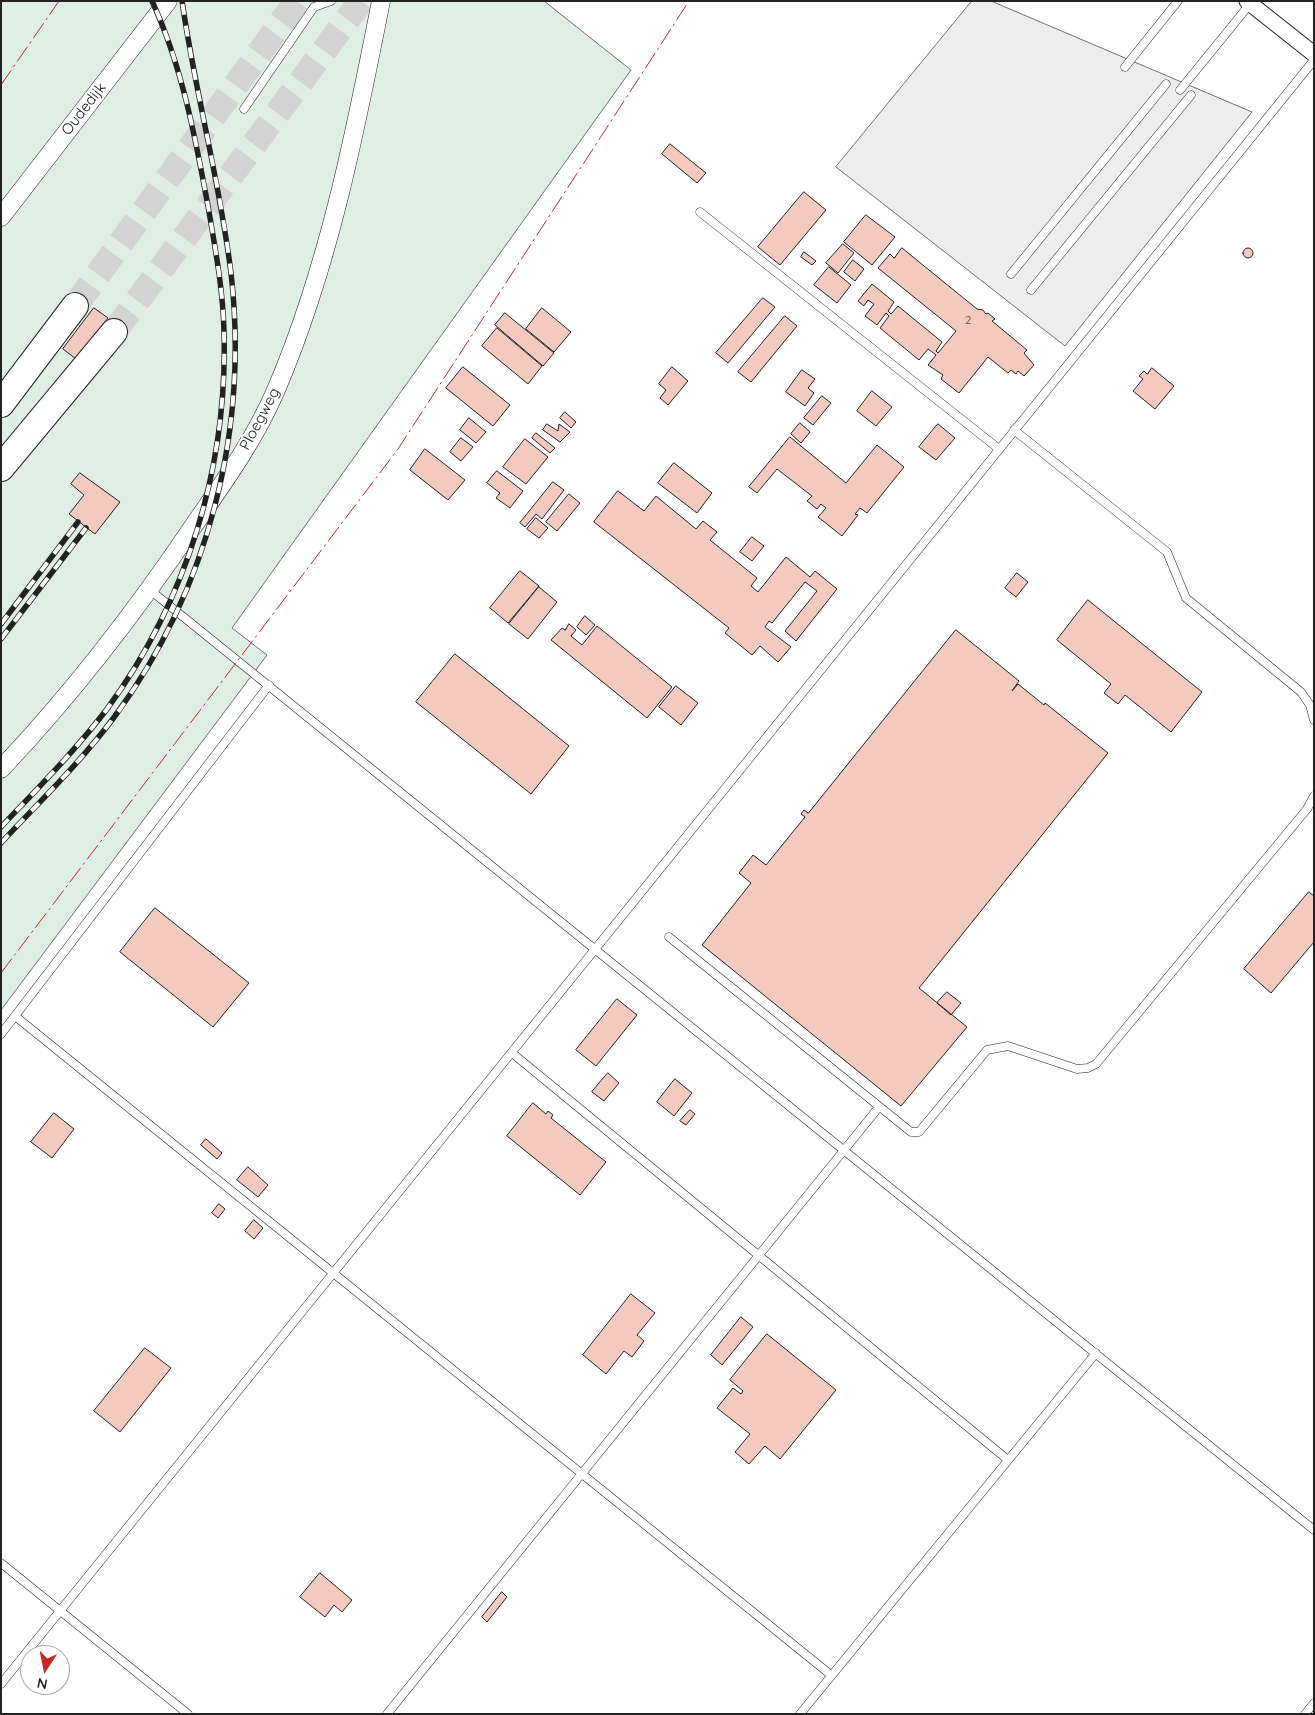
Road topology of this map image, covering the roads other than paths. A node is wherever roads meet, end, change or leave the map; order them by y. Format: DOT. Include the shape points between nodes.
graph roads {
  1 [pos="168,1"];
  2 [pos="331,1"];
  3 [pos="381,1"];
  4 [pos="1178,1"];
  5 [pos="1249,2"];
  6 [pos="1314,54"];
  7 [pos="1314,60"];
  8 [pos="1125,67"];
  9 [pos="1166,84"];
  10 [pos="1180,90"];
  11 [pos="1191,95"];
  12 [pos="244,109"];
  13 [pos="700,212"];
  14 [pos="1,217"];
  15 [pos="1011,274"];
  16 [pos="1031,290"];
  17 [pos="75,306"];
  18 [pos="114,332"];
  19 [pos="1,404"];
  20 [pos="1014,430"];
  21 [pos="999,450"];
  22 [pos="1,468"];
  23 [pos="150,590"];
  24 [pos="269,684"];
  25 [pos="1314,720"];
  26 [pos="1,769"];
  27 [pos="1314,796"];
  28 [pos="669,937"];
  29 [pos="596,949"];
  30 [pos="15,1016"];
  31 [pos="1,1034"];
  32 [pos="512,1053"];
  33 [pos="879,1107"];
  34 [pos="844,1150"];
  35 [pos="759,1256"];
  36 [pos="333,1275"];
  37 [pos="1096,1353"];
  38 [pos="1008,1460"];
  39 [pos="582,1475"];
  40 [pos="1314,1530"];
  41 [pos="1,1563"];
  42 [pos="60,1611"];
  43 [pos="831,1675"];
  44 [pos="1,1684"];
  45 [pos="1314,1702"];
  46 [pos="188,1714"];
  47 [pos="387,1714"];
  48 [pos="800,1714"];
  49 [pos="1305,1714"];
  1 -- 14 [label="street, Oudedijk"];
  2 -- 12 [label="lane" via="314,7"];
  3 -- 23 [label="street, Ploegweg" via="332,225 276,391 252,438"];
  4 -- 8 [label="lane"];
  5 -- 6 [label="street"];
  5 -- 10 [label="lane"];
  7 -- 20 [label="lane"];
  9 -- 15 [label="lane"];
  11 -- 16 [label="lane"];
  13 -- 21 [label="lane"];
  17 -- 19 [label="highway"];
  18 -- 22 [label="highway"];
  20 -- 21 [label="lane"];
  20 -- 25 [label="lane" via="1167,552 1186,598 1301,692 1310,705"];
  21 -- 29 [label="lane"];
  23 -- 24 [label="lane"];
  23 -- 26 [label="street, Ploegweg" via="97,660"];
  24 -- 29 [label="lane"];
  24 -- 30 [label="lane"];
  27 -- 33 [label="lane" via="1307,809 1096,1064 1077,1069 1008,1046 999,1046 986,1050 919,1132 910,1132"];
  28 -- 33 [label="lane"];
  29 -- 32 [label="lane"];
  29 -- 34 [label="lane"];
  30 -- 31 [label="lane"];
  30 -- 36 [label="lane"];
  32 -- 35 [label="lane"];
  32 -- 36 [label="lane"];
  33 -- 34 [label="lane"];
  34 -- 35 [label="lane"];
  34 -- 37 [label="lane"];
  35 -- 38 [label="lane"];
  35 -- 39 [label="lane"];
  36 -- 39 [label="lane"];
  36 -- 42 [label="lane"];
  37 -- 38 [label="lane"];
  37 -- 40 [label="lane"];
  38 -- 43 [label="lane"];
  39 -- 43 [label="lane"];
  39 -- 47 [label="lane"];
  41 -- 42 [label="lane"];
  42 -- 44 [label="lane"];
  42 -- 46 [label="lane"];
  43 -- 48 [label="lane"];
  45 -- 49 [label="lane"];
}
